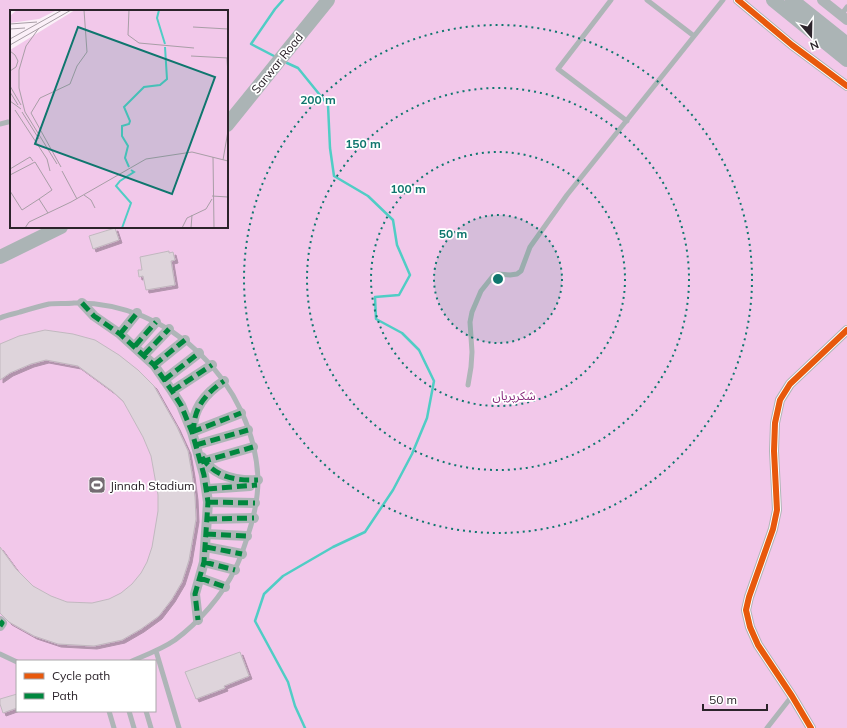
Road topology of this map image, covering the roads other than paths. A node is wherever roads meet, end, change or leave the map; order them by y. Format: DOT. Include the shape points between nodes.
graph roads {
  1 [pos="328,0"];
  2 [pos="611,0"];
  3 [pos="647,0"];
  4 [pos="722,0"];
  5 [pos="738,0"];
  6 [pos="773,0"];
  7 [pos="792,0"];
  8 [pos="822,0"];
  9 [pos="845,14"];
  10 [pos="694,36"];
  11 [pos="847,44"];
  12 [pos="847,60"];
  13 [pos="847,86"];
  14 [pos="627,121"];
  15 [pos="8,122"];
  16 [pos="0,124"];
  17 [pos="228,125"];
  18 [pos="59,228"];
  19 [pos="0,257"];
  20 [pos="82,303"];
  21 [pos="137,313"];
  22 [pos="0,318"];
  23 [pos="156,322"];
  24 [pos="169,329"];
  25 [pos="847,330"];
  26 [pos="120,334"];
  27 [pos="185,340"];
  28 [pos="134,346"];
  29 [pos="199,353"];
  30 [pos="144,354"];
  31 [pos="154,365"];
  32 [pos="212,365"];
  33 [pos="164,380"];
  34 [pos="224,381"];
  35 [pos="468,384"];
  36 [pos="172,391"];
  37 [pos="241,413"];
  38 [pos="248,430"];
  39 [pos="192,432"];
  40 [pos="196,446"];
  41 [pos="253,447"];
  42 [pos="201,462"];
  43 [pos="257,483"];
  44 [pos="207,490"];
  45 [pos="208,502"];
  46 [pos="256,503"];
  47 [pos="254,518"];
  48 [pos="207,519"];
  49 [pos="206,534"];
  50 [pos="247,536"];
  51 [pos="206,548"];
  52 [pos="242,554"];
  53 [pos="204,562"];
  54 [pos="235,570"];
  55 [pos="200,578"];
  56 [pos="225,587"];
  57 [pos="198,620"];
  58 [pos="0,621"];
  59 [pos="0,626"];
  60 [pos="156,651"];
  61 [pos="0,654"];
  62 [pos="134,660"];
  63 [pos="16,662"];
  64 [pos="792,696"];
  65 [pos="109,712"];
  66 [pos="130,712"];
  67 [pos="146,712"];
  68 [pos="114,728"];
  69 [pos="134,728"];
  70 [pos="151,728"];
  71 [pos="179,728"];
  72 [pos="767,728"];
  73 [pos="811,728"];
  1 -- 17 [label="main road, Sarwar Road"];
  2 -- 14 [label="lane" via="558,69"];
  3 -- 10 [label="lane"];
  4 -- 10 [label="lane"];
  5 -- 13 [label="street"];
  6 -- 12 [label="main road"];
  7 -- 11 [label="main road"];
  8 -- 9 [label="street"];
  10 -- 14 [label="lane"];
  14 -- 35 [label="lane" via="567,195 530,248 521,270 517,274 493,276 481,291 470,322 471,367"];
  15 -- 16 [label="lane"];
  18 -- 19 [label="main road"];
  20 -- 21 [label="lane" via="100,304"];
  20 -- 22 [label="lane" via="51,304"];
  20 -- 26 [label="street" via="94,316"];
  21 -- 23 [label="lane"];
  21 -- 26 [label="street"];
  23 -- 24 [label="lane"];
  23 -- 28 [label="street"];
  24 -- 27 [label="lane"];
  24 -- 30 [label="street"];
  25 -- 64 [label="street" via="790,384 780,400 775,423 774,451 777,510 746,610 758,645"];
  26 -- 28 [label="street"];
  27 -- 29 [label="lane"];
  27 -- 31 [label="street"];
  28 -- 30 [label="street"];
  29 -- 32 [label="lane"];
  29 -- 33 [label="street"];
  30 -- 31 [label="street"];
  31 -- 33 [label="street"];
  32 -- 34 [label="lane"];
  32 -- 36 [label="street"];
  33 -- 36 [label="street"];
  34 -- 37 [label="lane"];
  34 -- 43 [label="street" via="213,388 198,406 193,428 194,439 203,460 211,468 231,479"];
  36 -- 39 [label="street"];
  37 -- 38 [label="lane"];
  37 -- 39 [label="street"];
  38 -- 40 [label="street"];
  38 -- 41 [label="lane"];
  39 -- 40 [label="street"];
  40 -- 42 [label="street"];
  41 -- 42 [label="street"];
  41 -- 43 [label="lane"];
  42 -- 44 [label="street"];
  43 -- 44 [label="street"];
  43 -- 46 [label="lane"];
  44 -- 45 [label="street"];
  45 -- 46 [label="street"];
  45 -- 48 [label="street"];
  46 -- 47 [label="lane"];
  47 -- 48 [label="street"];
  47 -- 50 [label="lane"];
  48 -- 49 [label="street"];
  49 -- 50 [label="street"];
  49 -- 51 [label="street"];
  50 -- 52 [label="lane"];
  51 -- 52 [label="street"];
  51 -- 53 [label="street"];
  52 -- 54 [label="lane"];
  53 -- 54 [label="street"];
  53 -- 55 [label="street"];
  54 -- 56 [label="lane"];
  55 -- 56 [label="street"];
  55 -- 57 [label="street" via="195,594"];
  56 -- 57 [label="lane"];
  57 -- 60 [label="lane"];
  58 -- 59 [label="street"];
  60 -- 62 [label="lane"];
  60 -- 71 [label="lane"];
  61 -- 63 [label="lane"];
  64 -- 72 [label="lane"];
  64 -- 73 [label="street"];
  65 -- 68 [label="lane"];
  66 -- 69 [label="lane"];
  67 -- 70 [label="lane"];
}
